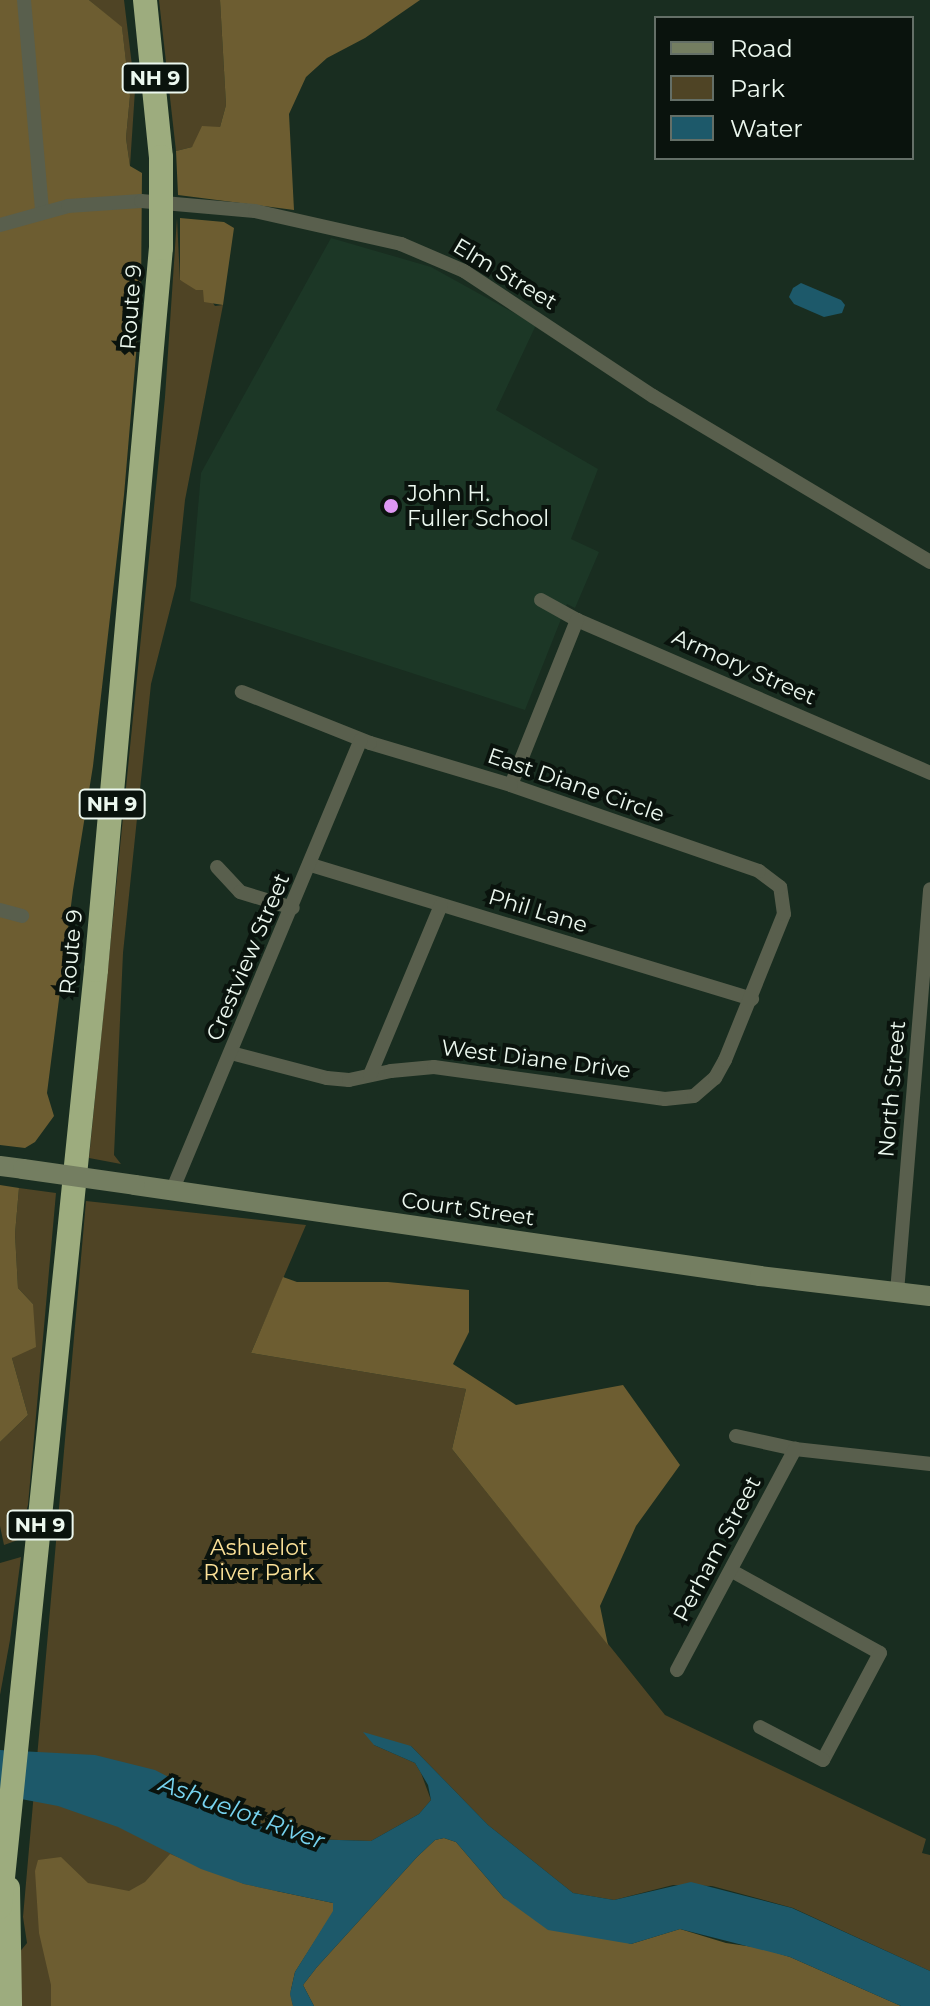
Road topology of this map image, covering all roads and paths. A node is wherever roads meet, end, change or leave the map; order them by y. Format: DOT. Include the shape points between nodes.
graph roads {
  1 [pos="24,0"];
  2 [pos="145,0"];
  3 [pos="42,211"];
  4 [pos="0,225"];
  5 [pos="930,562"];
  6 [pos="541,600"];
  7 [pos="577,620"];
  8 [pos="242,692"];
  9 [pos="361,740"];
  10 [pos="930,773"];
  11 [pos="511,785"];
  12 [pos="311,865"];
  13 [pos="217,867"];
  14 [pos="930,889"];
  15 [pos="441,905"];
  16 [pos="293,908"];
  17 [pos="0,910"];
  18 [pos="22,916"];
  19 [pos="752,999"];
  20 [pos="231,1053"];
  21 [pos="370,1075"];
  22 [pos="0,1166"];
  23 [pos="172,1191"];
  24 [pos="897,1292"];
  25 [pos="930,1296"];
  26 [pos="736,1436"];
  27 [pos="795,1449"];
  28 [pos="930,1464"];
  29 [pos="732,1571"];
  30 [pos="677,1670"];
  31 [pos="760,1727"];
  32 [pos="7,1843"];
  33 [pos="0,1907"];
  34 [pos="10,2006"];
  1 -- 3 [label="street"];
  2 -- 32 [label="highway, Route 9 / NH 9, bridge" via="161,157 161,248 96,970"];
  3 -- 4 [label="street, Elm Street"];
  3 -- 5 [label="street, Elm Street" via="128,201 220,206 341,228 422,252 464,271 653,396"];
  6 -- 7 [label="street, Armory Street"];
  7 -- 10 [label="street, Armory Street"];
  7 -- 11 [label="street"];
  8 -- 9 [label="street, East Diane Circle"];
  9 -- 11 [label="street, East Diane Circle"];
  9 -- 12 [label="street, Crestview Street"];
  11 -- 19 [label="street, East Diane Circle" via="773,879 784,898 784,914"];
  12 -- 15 [label="street, Phil Lane"];
  12 -- 16 [label="street, Crestview Street"];
  13 -- 16 [label="street" via="240,892"];
  14 -- 24 [label="street, North Street"];
  15 -- 19 [label="street, Phil Lane"];
  15 -- 21 [label="street"];
  16 -- 20 [label="street, Crestview Street"];
  17 -- 18 [label="street"];
  19 -- 21 [label="street, West Diane Drive" via="725,1060 706,1088 681,1099 434,1067"];
  20 -- 21 [label="street, West Diane Drive" via="327,1078"];
  20 -- 23 [label="street, Crestview Street"];
  22 -- 23 [label="main road, Court Street, bridge"];
  23 -- 24 [label="main road, Court Street"];
  24 -- 25 [label="main road, Court Street"];
  26 -- 27 [label="street"];
  27 -- 28 [label="street"];
  27 -- 29 [label="street, Perham Street"];
  29 -- 30 [label="street, Perham Street"];
  29 -- 31 [label="street" via="880,1653 823,1760"];
  32 -- 33 [label="highway, Route 9 / NH 9"];
  32 -- 34 [label="highway, NH 9"];
}
